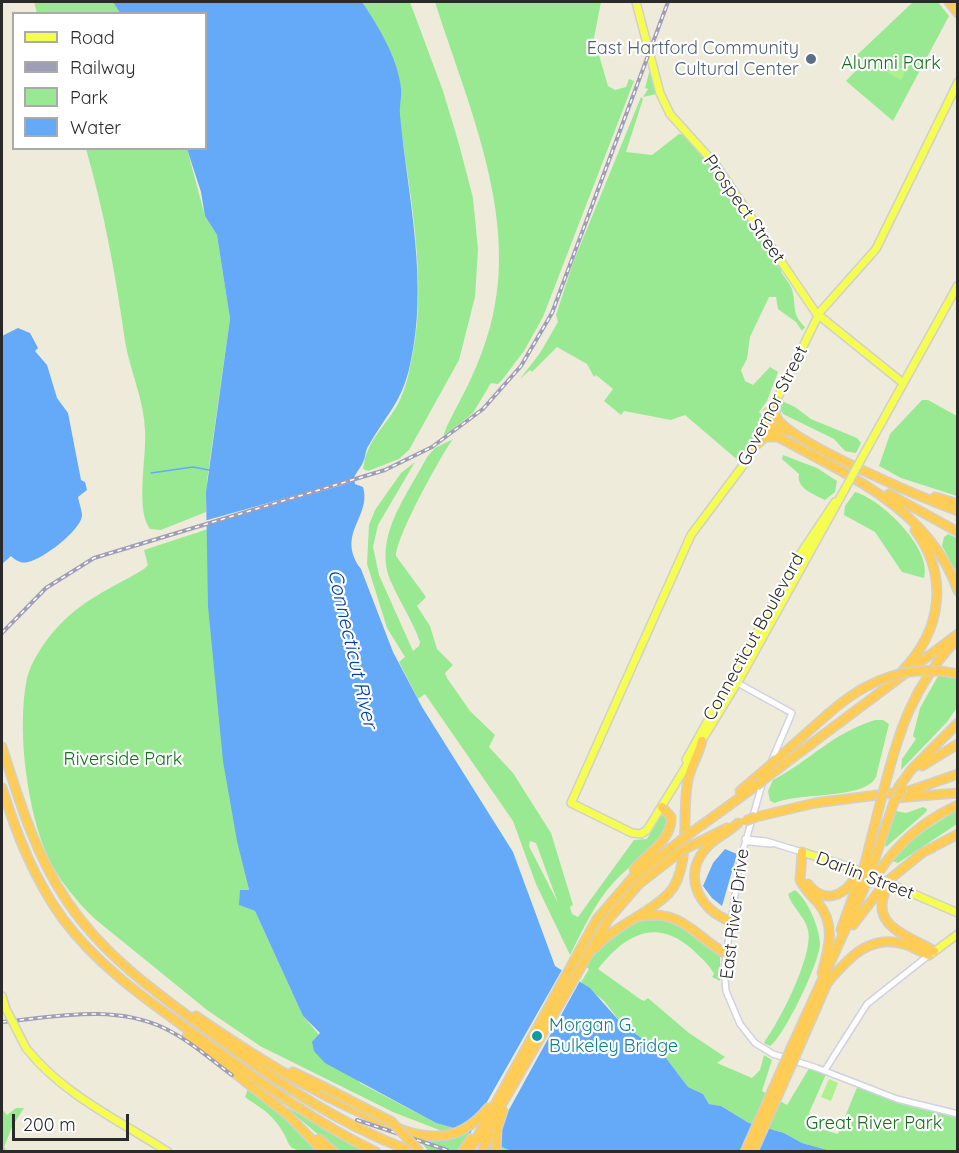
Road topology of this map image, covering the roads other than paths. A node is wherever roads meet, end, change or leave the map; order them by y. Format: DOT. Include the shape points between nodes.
graph roads {
  1 [pos="636,2"];
  2 [pos="949,2"];
  3 [pos="957,13"];
  4 [pos="957,82"];
  5 [pos="957,285"];
  6 [pos="818,315"];
  7 [pos="903,383"];
  8 [pos="777,400"];
  9 [pos="768,412"];
  10 [pos="771,428"];
  11 [pos="795,433"];
  12 [pos="757,436"];
  13 [pos="778,437"];
  14 [pos="754,447"];
  15 [pos="871,488"];
  16 [pos="909,493"];
  17 [pos="885,496"];
  18 [pos="957,504"];
  19 [pos="957,511"];
  20 [pos="957,532"];
  21 [pos="957,591"];
  22 [pos="957,636"];
  23 [pos="957,674"];
  24 [pos="734,681"];
  25 [pos="885,689"];
  26 [pos="957,723"];
  27 [pos="702,741"];
  28 [pos="957,744"];
  29 [pos="2,747"];
  30 [pos="957,774"];
  31 [pos="2,788"];
  32 [pos="900,788"];
  33 [pos="672,789"];
  34 [pos="957,793"];
  35 [pos="819,802"];
  36 [pos="571,803"];
  37 [pos="957,805"];
  38 [pos="662,807"];
  39 [pos="742,822"];
  40 [pos="704,823"];
  41 [pos="957,834"];
  42 [pos="745,839"];
  43 [pos="805,853"];
  44 [pos="868,869"];
  45 [pos="864,878"];
  46 [pos="885,887"];
  47 [pos="622,888"];
  48 [pos="957,913"];
  49 [pos="631,919"];
  50 [pos="730,921"];
  51 [pos="853,925"];
  52 [pos="957,934"];
  53 [pos="931,953"];
  54 [pos="726,954"];
  55 [pos="582,965"];
  56 [pos="117,976"];
  57 [pos="824,979"];
  58 [pos="2,996"];
  59 [pos="164,999"];
  60 [pos="234,1042"];
  61 [pos="794,1049"];
  62 [pos="825,1070"];
  63 [pos="773,1097"];
  64 [pos="506,1099"];
  65 [pos="495,1101"];
  66 [pos="957,1114"];
  67 [pos="288,1115"];
  68 [pos="337,1118"];
  69 [pos="472,1149"];
  70 [pos="168,1152"];
  71 [pos="324,1152"];
  72 [pos="334,1152"];
  73 [pos="376,1152"];
  74 [pos="399,1152"];
  75 [pos="414,1152"];
  76 [pos="420,1152"];
  77 [pos="496,1152"];
  78 [pos="745,1152"];
  79 [pos="753,1152"];
  1 -- 6 [label="main road, Prospect Street" via="667,108 716,165"];
  2 -- 3 [label="highway"];
  4 -- 6 [label="main road, Governor Street" via="876,249"];
  5 -- 7 [label="main road, Connecticut Boulevard"];
  6 -- 7 [label="main road, Prospect Street"];
  6 -- 8 [label="main road, Governor Street"];
  7 -- 24 [label="main road, Connecticut Boulevard, bridge" via="845,489 809,540"];
  8 -- 9 [label="main road, Governor Street"];
  8 -- 11 [label="highway" via="777,418"];
  9 -- 10 [label="highway"];
  9 -- 12 [label="main road, Governor Street"];
  10 -- 11 [label="highway"];
  10 -- 12 [label="highway"];
  10 -- 13 [label="highway"];
  11 -- 16 [label="highway"];
  12 -- 14 [label="main road, Governor Street"];
  13 -- 14 [label="highway" via="764,437"];
  13 -- 15 [label="highway"];
  14 -- 36 [label="main road, Governor Street" via="690,538"];
  15 -- 17 [label="highway"];
  15 -- 20 [label="highway"];
  16 -- 18 [label="highway"];
  16 -- 19 [label="highway"];
  17 -- 21 [label="highway" via="930,540"];
  17 -- 25 [label="highway" via="925,544 938,591 936,615 926,641"];
  22 -- 25 [label="highway"];
  22 -- 44 [label="highway, bridge" via="927,675 897,737"];
  23 -- 40 [label="highway, bridge" via="927,670 891,675 860,688"];
  24 -- 27 [label="main road, Connecticut Boulevard"];
  24 -- 33 [label="main road, Connecticut Boulevard"];
  24 -- 42 [label="street, East River Drive" via="792,714 764,778"];
  25 -- 40 [label="highway, bridge"];
  26 -- 32 [label="highway" via="912,769"];
  27 -- 33 [label="main road, Connecticut Boulevard"];
  27 -- 49 [label="highway" via="688,779 678,879 665,896"];
  28 -- 32 [label="highway" via="930,759"];
  29 -- 59 [label="highway" via="35,843 66,901 107,950"];
  30 -- 35 [label="highway" via="913,790"];
  31 -- 56 [label="highway" via="23,848 47,896 81,942"];
  32 -- 44 [label="highway, bridge"];
  33 -- 38 [label="main road, Connecticut Boulevard"];
  34 -- 35 [label="highway"];
  35 -- 39 [label="highway, bridge"];
  36 -- 38 [label="main road, Connecticut Boulevard" via="638,835 647,830"];
  37 -- 44 [label="highway" via="914,832 894,852"];
  38 -- 47 [label="highway" via="672,817 669,829"];
  39 -- 50 [label="highway" via="704,851 694,877 701,900"];
  39 -- 55 [label="highway, bridge" via="687,848 648,876 624,899"];
  40 -- 47 [label="highway, bridge"];
  41 -- 46 [label="highway, bridge" via="920,854"];
  42 -- 43 [label="street, Darlin Street"];
  42 -- 50 [label="street, East River Drive"];
  43 -- 45 [label="highway" via="805,878 820,894 842,893"];
  43 -- 48 [label="main road, Darlin Street" via="855,868"];
  43 -- 57 [label="highway" via="800,880 823,910 830,927"];
  44 -- 45 [label="highway"];
  44 -- 45 [label="highway, bridge"];
  45 -- 51 [label="highway"];
  45 -- 57 [label="highway"];
  45 -- 61 [label="highway"];
  46 -- 51 [label="highway"];
  46 -- 53 [label="highway" via="883,906 889,925"];
  47 -- 65 [label="highway" via="594,923"];
  49 -- 54 [label="highway" via="656,915 678,919"];
  49 -- 55 [label="highway" via="608,934"];
  50 -- 54 [label="street, East River Drive"];
  51 -- 57 [label="highway"];
  52 -- 53 [label="main road"];
  53 -- 57 [label="highway" via="900,943 874,943"];
  53 -- 62 [label="street" via="867,1004"];
  54 -- 62 [label="street, East River Drive" via="726,990 748,1036 772,1054"];
  55 -- 64 [label="highway"];
  56 -- 67 [label="highway" via="131,994"];
  56 -- 73 [label="highway" via="250,1075"];
  57 -- 61 [label="highway"];
  58 -- 70 [label="main road, bridge" via="26,1048 59,1082"];
  59 -- 60 [label="highway" via="188,1010"];
  59 -- 68 [label="highway" via="268,1075"];
  60 -- 65 [label="highway" via="309,1087 411,1132 441,1136 468,1126"];
  60 -- 76 [label="highway, bridge" via="389,1120"];
  61 -- 63 [label="highway, bridge"];
  62 -- 66 [label="street, East River Drive" via="897,1099"];
  63 -- 78 [label="highway"];
  63 -- 79 [label="highway"];
  64 -- 69 [label="highway"];
  64 -- 77 [label="highway" via="497,1129"];
  65 -- 69 [label="highway"];
  67 -- 71 [label="highway"];
  67 -- 72 [label="highway"];
  68 -- 74 [label="highway"];
  68 -- 75 [label="highway"];
}
